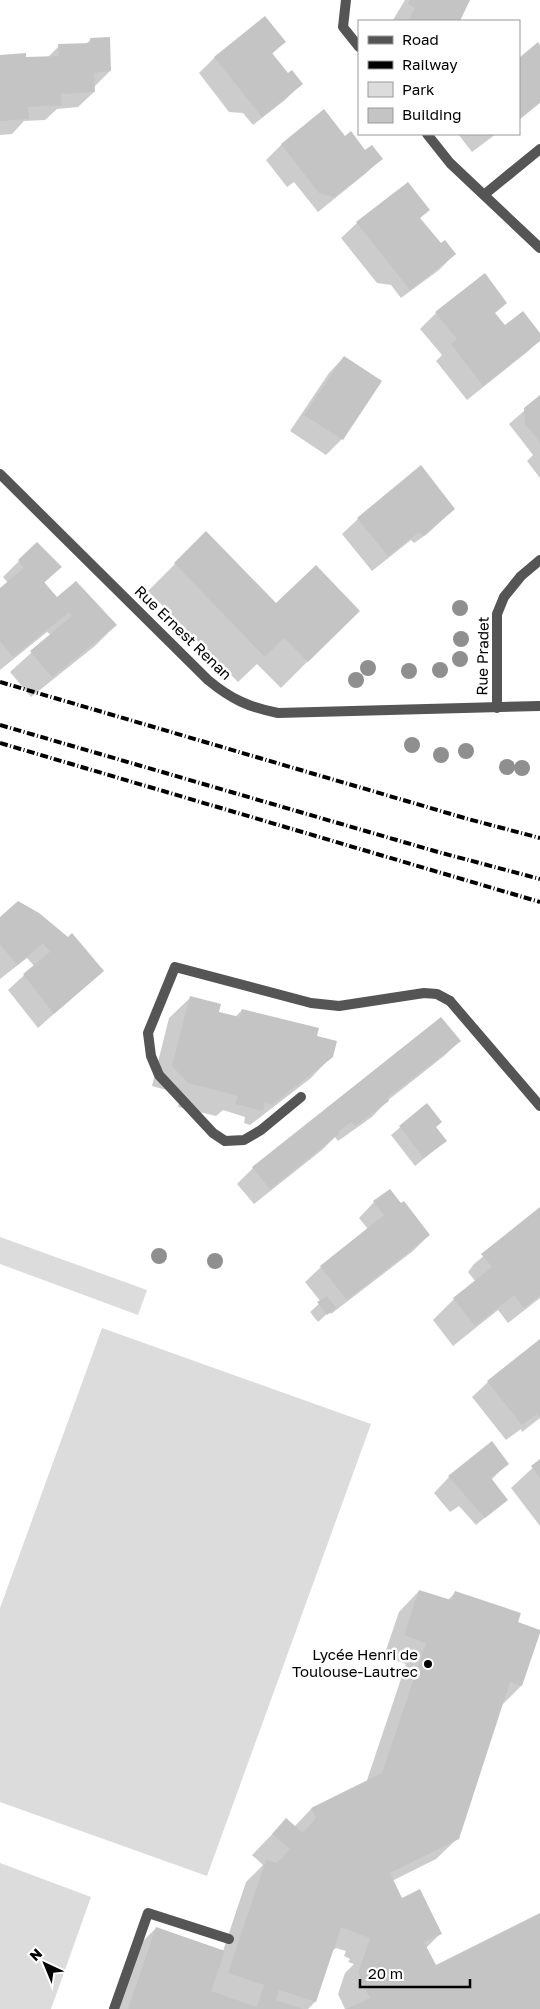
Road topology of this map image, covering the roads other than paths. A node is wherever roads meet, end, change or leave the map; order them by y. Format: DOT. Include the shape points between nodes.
graph roads {
  1 [pos="346,0"];
  2 [pos="358,46"];
  3 [pos="428,135"];
  4 [pos="540,149"];
  5 [pos="485,194"];
  6 [pos="540,248"];
  7 [pos="0,474"];
  8 [pos="540,560"];
  9 [pos="540,706"];
  10 [pos="497,708"];
  11 [pos="301,1097"];
  12 [pos="540,1106"];
  13 [pos="230,1939"];
  14 [pos="114,2009"];
  1 -- 2 [label="street" via="343,27"];
  3 -- 5 [label="street" via="450,163"];
  4 -- 5 [label="street"];
  5 -- 6 [label="street"];
  7 -- 10 [label="street, Rue Ernest Renan" via="208,680 238,702 278,713"];
  8 -- 10 [label="street, Rue Pradet" via="515,583 497,614"];
  9 -- 10 [label="street, Rue Ernest Renan"];
  11 -- 12 [label="street" via="244,1140 226,1141 213,1133 159,1075 151,1056 148,1033 175,967 311,1004 339,1006 424,993 437,994 450,1001"];
  13 -- 14 [label="street" via="148,1913"];
}
